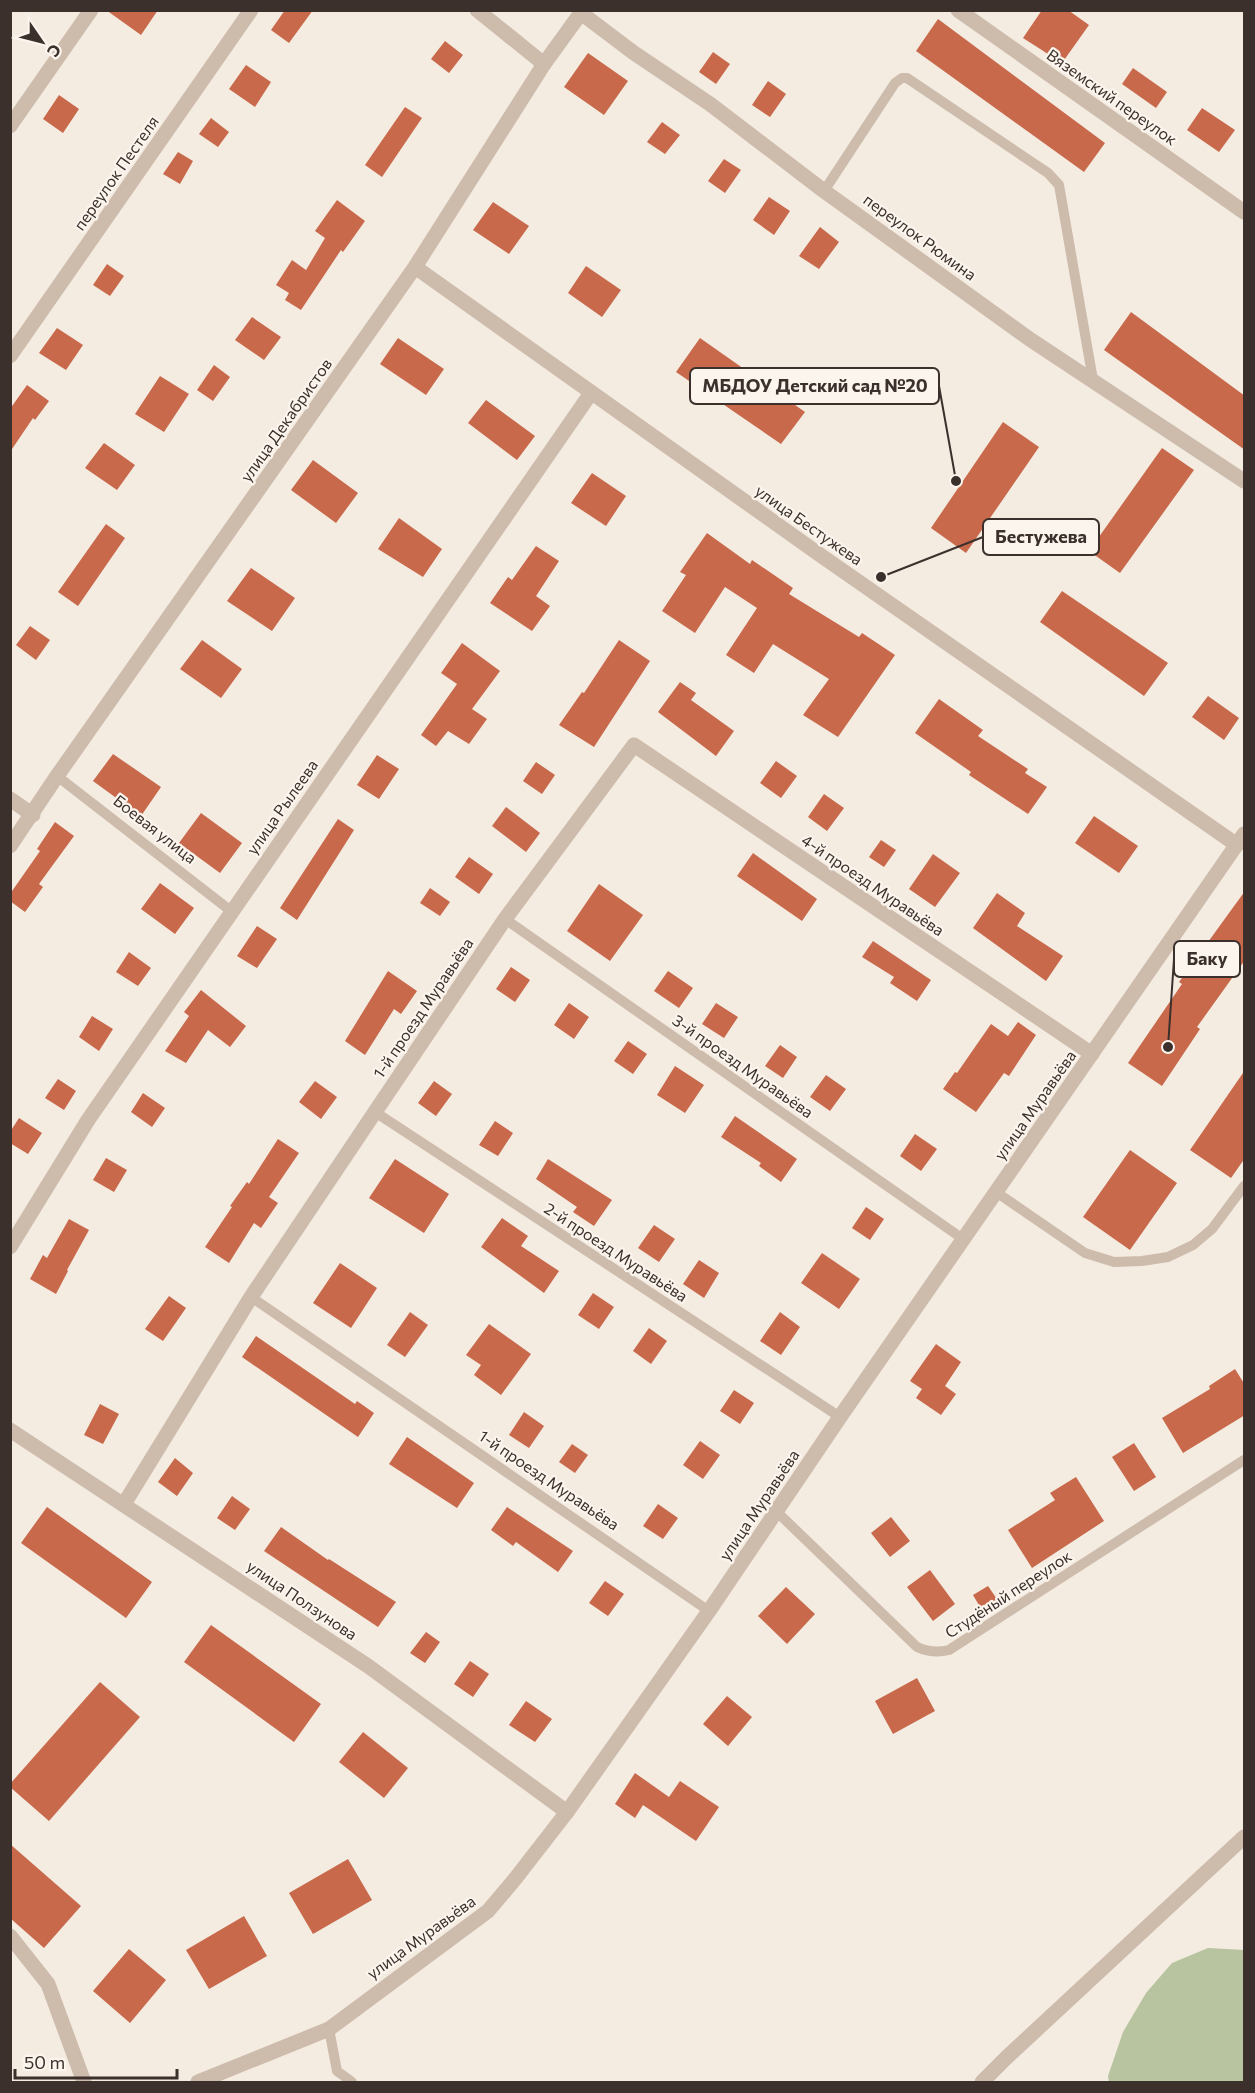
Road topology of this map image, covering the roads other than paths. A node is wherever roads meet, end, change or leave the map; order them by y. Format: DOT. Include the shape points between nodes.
graph roads {
  1 [pos="91,10"];
  2 [pos="250,10"];
  3 [pos="477,10"];
  4 [pos="958,10"];
  5 [pos="582,12"];
  6 [pos="544,64"];
  7 [pos="10,126"];
  8 [pos="825,191"];
  9 [pos="1245,212"];
  10 [pos="416,267"];
  11 [pos="10,356"];
  12 [pos="1093,380"];
  13 [pos="591,393"];
  14 [pos="1245,481"];
  15 [pos="634,745"];
  16 [pos="57,776"];
  17 [pos="10,799"];
  18 [pos="33,815"];
  19 [pos="1242,843"];
  20 [pos="10,846"];
  21 [pos="231,911"];
  22 [pos="505,919"];
  23 [pos="1092,1054"];
  24 [pos="375,1112"];
  25 [pos="1245,1186"];
  26 [pos="996,1192"];
  27 [pos="963,1239"];
  28 [pos="10,1247"];
  29 [pos="251,1297"];
  30 [pos="840,1417"];
  31 [pos="10,1430"];
  32 [pos="1245,1460"];
  33 [pos="124,1504"];
  34 [pos="777,1512"];
  35 [pos="709,1611"];
  36 [pos="567,1812"];
  37 [pos="1245,1837"];
  38 [pos="10,1936"];
  39 [pos="329,2029"];
  40 [pos="84,2082"];
  41 [pos="198,2082"];
  42 [pos="352,2082"];
  43 [pos="982,2082"];
  1 -- 7 [label="street"];
  2 -- 11 [label="street, переулок Пестеля"];
  3 -- 6 [label="street"];
  4 -- 9 [label="street, Вяземский переулок"];
  5 -- 6 [label="street, улица Декабристов"];
  5 -- 8 [label="street, переулок Рюмина"];
  6 -- 10 [label="street, улица Декабристов"];
  8 -- 12 [label="street, переулок Рюмина" via="1031,340"];
  8 -- 12 [label="lane" via="902,78 1048,173 1059,185"];
  10 -- 13 [label="street, улица Бестужева"];
  10 -- 16 [label="street, улица Декабристов"];
  12 -- 14 [label="street, переулок Рюмина"];
  13 -- 19 [label="street, улица Бестужева" via="945,643"];
  13 -- 21 [label="street, улица Рылеева"];
  15 -- 22 [label="street, 1-й проезд Муравьёва"];
  15 -- 23 [label="street, 4-й проезд Муравьёва"];
  16 -- 18 [label="street, улица Декабристов"];
  16 -- 21 [label="lane, Боевая улица"];
  17 -- 18 [label="street"];
  18 -- 20 [label="street, улица Декабристов"];
  19 -- 23 [label="street, улица Муравьёва"];
  21 -- 28 [label="street, улица Рылеева" via="88,1120"];
  22 -- 24 [label="street, 1-й проезд Муравьёва"];
  22 -- 27 [label="lane, 3-й проезд Муравьёва"];
  23 -- 26 [label="street, улица Муравьёва"];
  24 -- 29 [label="street, 1-й проезд Муравьёва"];
  24 -- 30 [label="lane, 2-й проезд Муравьёва"];
  25 -- 26 [label="lane" via="1212,1228 1193,1245 1168,1257 1114,1262 1085,1253"];
  26 -- 27 [label="street, улица Муравьёва"];
  27 -- 30 [label="street, улица Муравьёва"];
  29 -- 33 [label="street, 1-й проезд Муравьёва"];
  29 -- 35 [label="lane, 1-й проезд Муравьёва"];
  30 -- 34 [label="street, улица Муравьёва"];
  31 -- 33 [label="street, улица Ползунова"];
  32 -- 34 [label="lane, Студёный переулок" via="949,1650 940,1652 917,1647"];
  33 -- 36 [label="street, улица Ползунова" via="368,1666"];
  34 -- 35 [label="street, улица Муравьёва"];
  35 -- 36 [label="street, улица Муравьёва"];
  36 -- 39 [label="street, улица Муравьёва" via="488,1911"];
  37 -- 43 [label="street"];
  38 -- 40 [label="street" via="48,1984"];
  39 -- 41 [label="street, улица Муравьёва"];
  39 -- 42 [label="lane" via="337,2071"];
}
